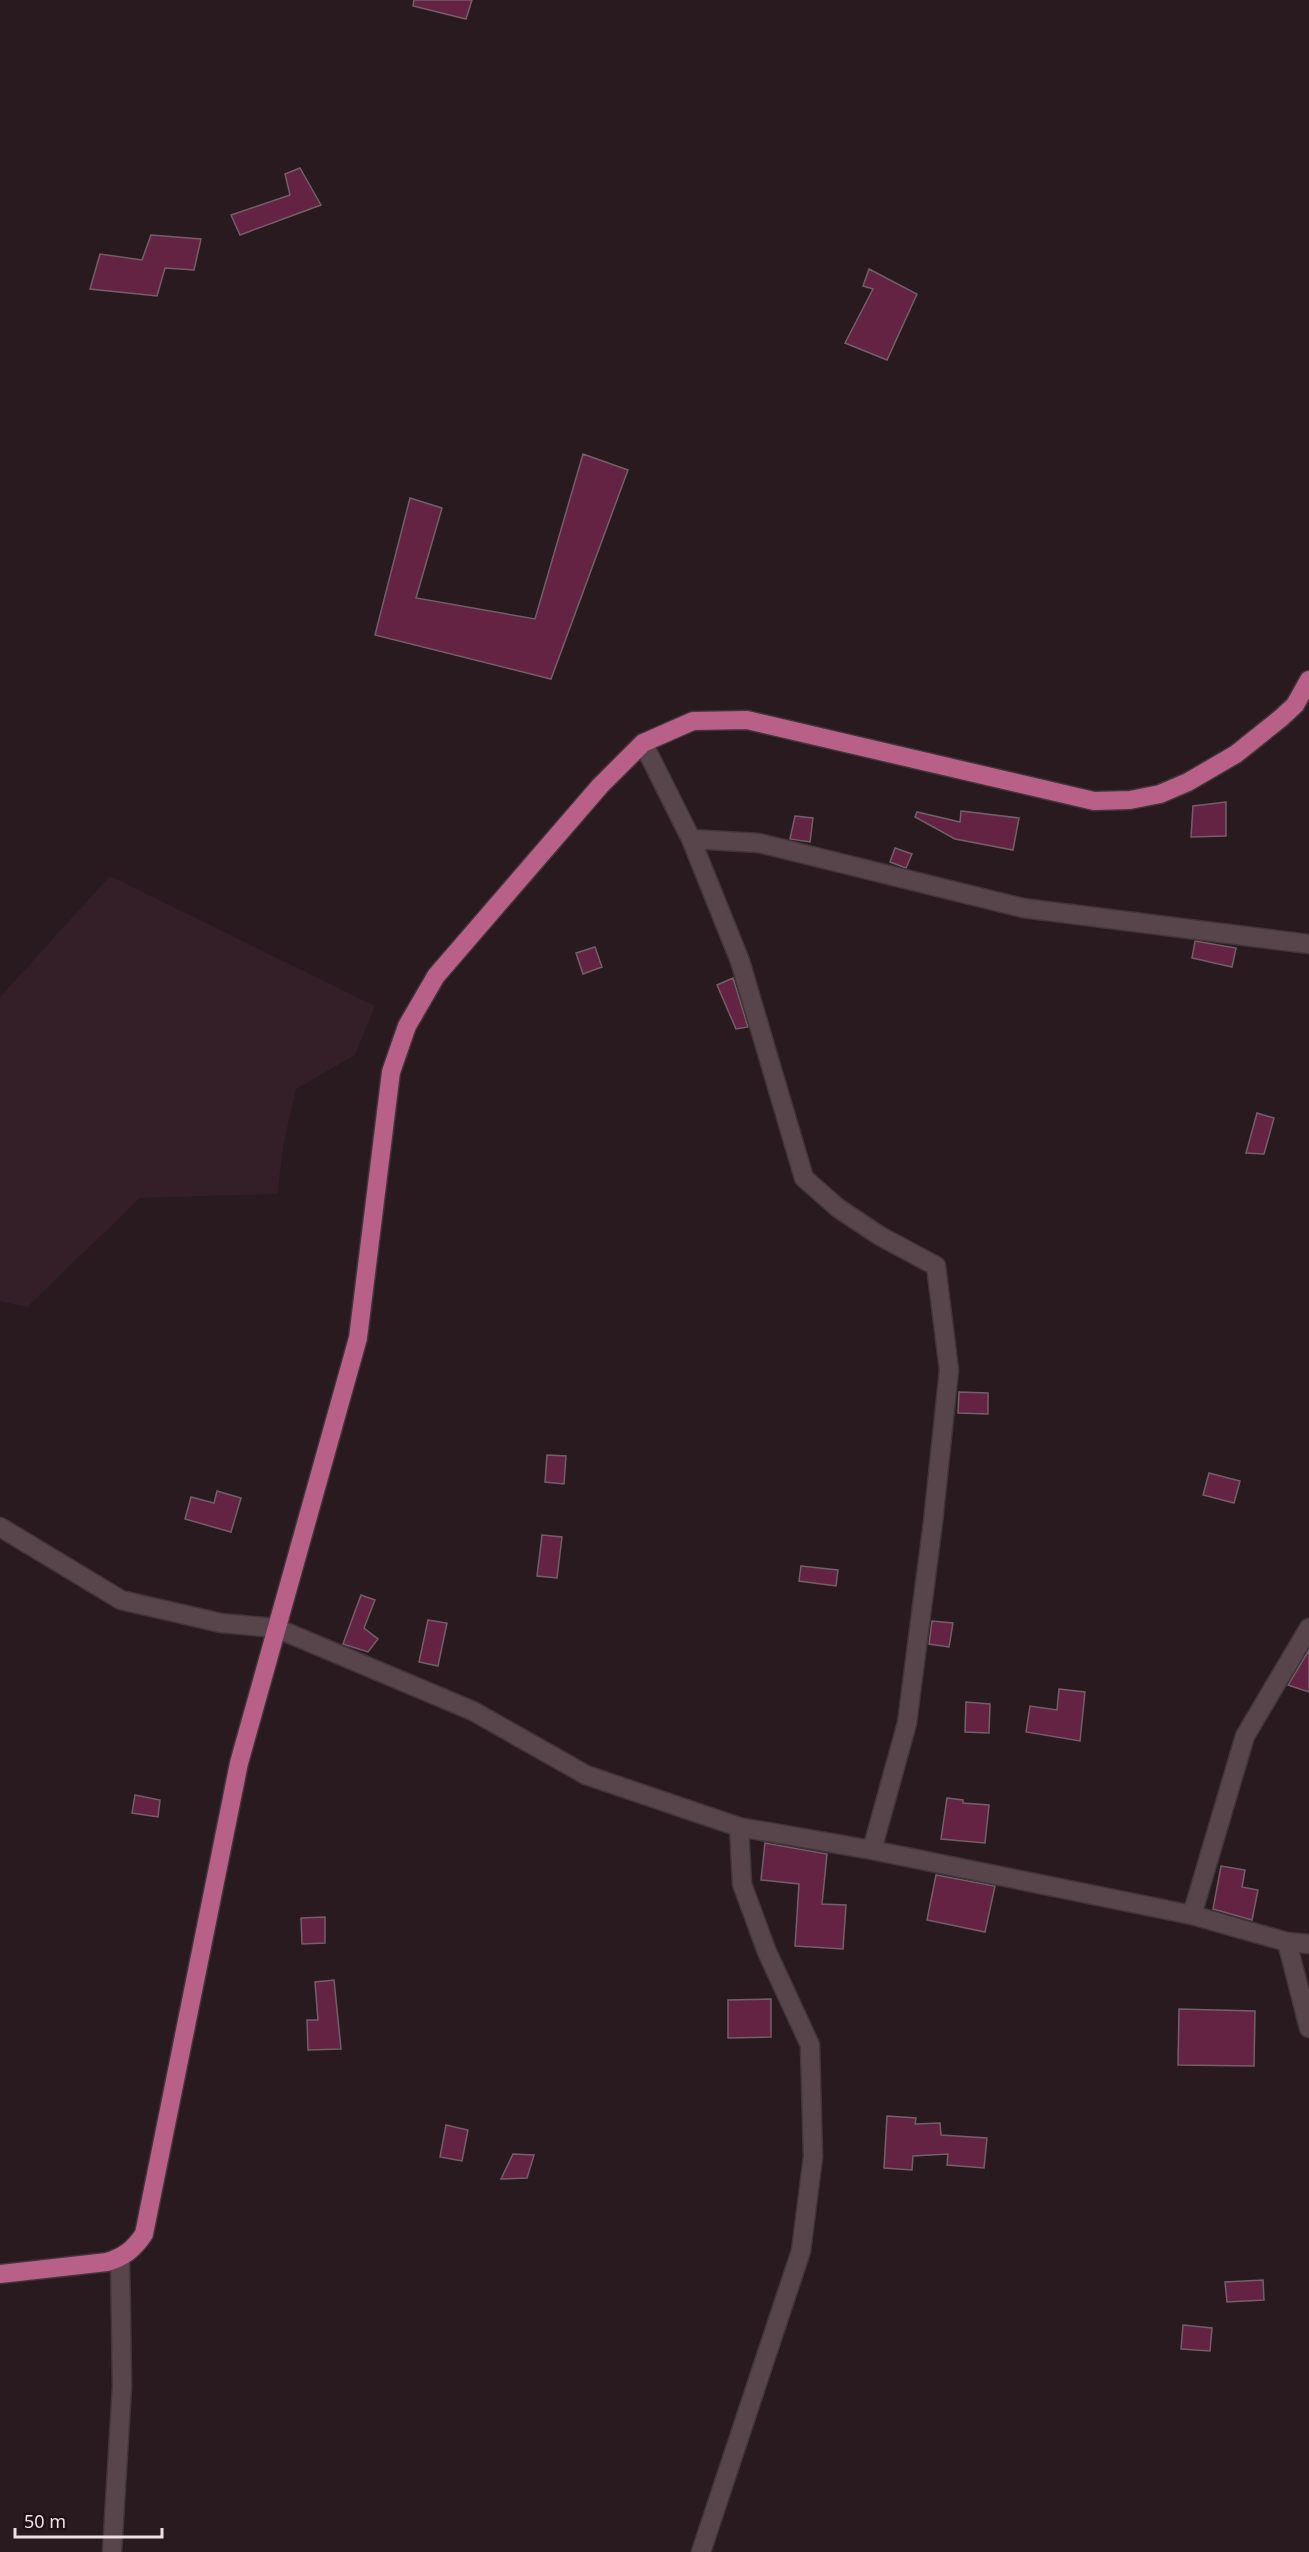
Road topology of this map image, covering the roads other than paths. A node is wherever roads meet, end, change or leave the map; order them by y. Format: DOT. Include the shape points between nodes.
graph roads {
  1 [pos="1309,680"];
  2 [pos="1302,707"];
  3 [pos="643,743"];
  4 [pos="691,839"];
  5 [pos="1309,944"];
  6 [pos="0,1527"];
  7 [pos="276,1628"];
  8 [pos="1309,1628"];
  9 [pos="739,1827"];
  10 [pos="872,1850"];
  11 [pos="1192,1915"];
  12 [pos="1287,1942"];
  13 [pos="1309,1944"];
  14 [pos="1309,2028"];
  15 [pos="120,2258"];
  16 [pos="0,2274"];
  17 [pos="112,2552"];
  18 [pos="701,2552"];
  1 -- 2 [label="main road"];
  2 -- 3 [label="main road" via="1188,782 1160,794 1130,800 1094,801 747,720 693,722"];
  3 -- 4 [label="street"];
  3 -- 7 [label="main road" via="600,786 436,976 407,1026 391,1072 358,1338"];
  4 -- 5 [label="street" via="759,843 1023,908"];
  4 -- 10 [label="street" via="740,961 804,1178 838,1209 936,1266 949,1370 934,1510 907,1723"];
  6 -- 7 [label="street" via="121,1600 221,1623"];
  7 -- 9 [label="street" via="473,1711 586,1775"];
  7 -- 15 [label="main road" via="239,1763 150,2214 144,2234"];
  8 -- 11 [label="street" via="1245,1736"];
  9 -- 10 [label="street"];
  9 -- 18 [label="street" via="742,1884 767,1952 810,2045 813,2157 801,2251"];
  10 -- 11 [label="street"];
  11 -- 12 [label="street"];
  12 -- 13 [label="street"];
  12 -- 14 [label="street"];
  15 -- 16 [label="main road"];
  15 -- 17 [label="street" via="122,2386"];
}
